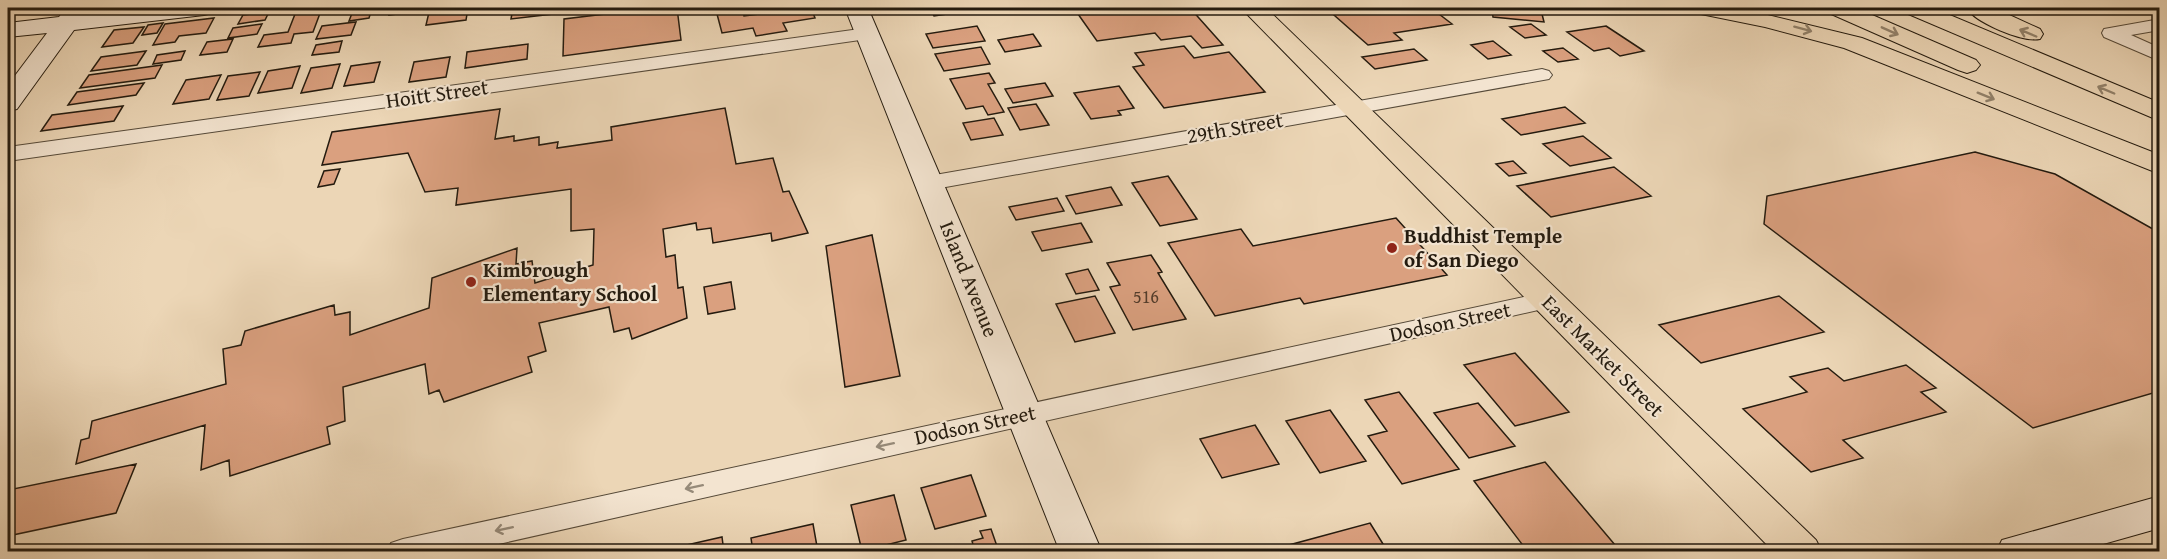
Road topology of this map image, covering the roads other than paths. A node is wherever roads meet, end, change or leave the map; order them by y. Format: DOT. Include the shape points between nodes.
graph roads {
  1 [pos="204,8"];
  2 [pos="1252,8"];
  3 [pos="1704,8"];
  4 [pos="1837,8"];
  5 [pos="1914,8"];
  6 [pos="1978,8"];
  7 [pos="72,16"];
  8 [pos="862,21"];
  9 [pos="2160,24"];
  10 [pos="8,30"];
  11 [pos="2160,55"];
  12 [pos="1542,75"];
  13 [pos="2160,89"];
  14 [pos="8,104"];
  15 [pos="1353,107"];
  16 [pos="2160,113"];
  17 [pos="2160,153"];
  18 [pos="8,154"];
  19 [pos="2160,165"];
  20 [pos="929,183"];
  21 [pos="1547,300"];
  22 [pos="1024,414"];
  23 [pos="2160,512"];
  24 [pos="403,552"];
  25 [pos="1081,552"];
  26 [pos="1801,552"];
  27 [pos="2017,552"];
  1 -- 7 [label="street"];
  2 -- 15 [label="main road, East Market Street"];
  3 -- 19 [label="main road, one-way" via="1853,43"];
  4 -- 17 [label="main road, one-way"];
  16 -- 5 [label="main road, one-way"];
  13 -- 6 [label="main road, one-way"];
  7 -- 10 [label="street"];
  7 -- 14 [label="street"];
  8 -- 18 [label="street, Hoitt Street"];
  8 -- 20 [label="street, Island Avenue"];
  9 -- 11 [label="street" via="2111,33"];
  12 -- 15 [label="street, 29th Street"];
  15 -- 20 [label="street, 29th Street"];
  15 -- 21 [label="main road, East Market Street"];
  20 -- 22 [label="street, Island Avenue"];
  21 -- 22 [label="street, Dodson Street"];
  21 -- 26 [label="main road, East Market Street"];
  22 -- 24 [label="street, Dodson Street, one-way"];
  22 -- 25 [label="street, Island Avenue"];
  23 -- 27 [label="street"];
}
